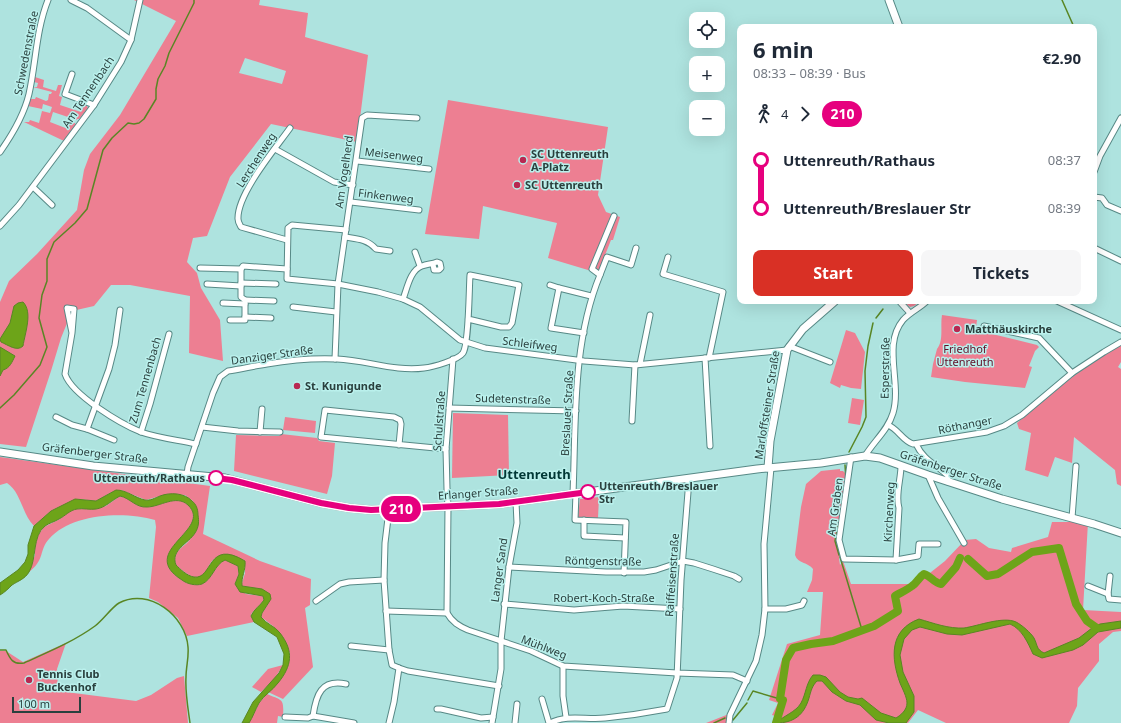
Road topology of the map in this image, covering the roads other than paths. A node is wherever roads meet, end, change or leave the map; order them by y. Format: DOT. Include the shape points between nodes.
graph roads {
  1 [pos="48,0"];
  2 [pos="71,0"];
  3 [pos="140,0"];
  4 [pos="890,3"];
  5 [pos="898,24"];
  6 [pos="131,40"];
  7 [pos="72,74"];
  8 [pos="94,105"];
  9 [pos="417,118"];
  10 [pos="1121,118"];
  11 [pos="290,128"];
  12 [pos="275,149"];
  13 [pos="0,152"];
  14 [pos="357,161"];
  15 [pos="1097,164"];
  16 [pos="429,169"];
  17 [pos="353,185"];
  18 [pos="33,187"];
  19 [pos="1097,197"];
  20 [pos="351,202"];
  21 [pos="52,205"];
  22 [pos="419,210"];
  23 [pos="1121,211"];
  24 [pos="614,216"];
  25 [pos="0,226"];
  26 [pos="346,230"];
  27 [pos="345,237"];
  28 [pos="287,240"];
  29 [pos="636,248"];
  30 [pos="1097,249"];
  31 [pos="390,251"];
  32 [pos="415,252"];
  33 [pos="668,257"];
  34 [pos="1121,261"];
  35 [pos="433,264"];
  36 [pos="420,266"];
  37 [pos="200,268"];
  38 [pos="241,269"];
  39 [pos="287,269"];
  40 [pos="600,275"];
  41 [pos="207,284"];
  42 [pos="241,284"];
  43 [pos="276,284"];
  44 [pos="338,284"];
  45 [pos="550,285"];
  46 [pos="559,288"];
  47 [pos="591,296"];
  48 [pos="404,299"];
  49 [pos="274,301"];
  50 [pos="245,302"];
  51 [pos="223,303"];
  52 [pos="832,304"];
  53 [pos="902,304"];
  54 [pos="923,304"];
  55 [pos="1064,304"];
  56 [pos="293,307"];
  57 [pos="120,310"];
  58 [pos="336,312"];
  59 [pos="910,313"];
  60 [pos="650,315"];
  61 [pos="245,317"];
  62 [pos="270,318"];
  63 [pos="468,319"];
  64 [pos="230,320"];
  65 [pos="984,326"];
  66 [pos="1121,330"];
  67 [pos="72,333"];
  68 [pos="584,333"];
  69 [pos="169,334"];
  70 [pos="1121,342"];
  71 [pos="467,343"];
  72 [pos="788,348"];
  73 [pos="707,358"];
  74 [pos="335,359"];
  75 [pos="453,359"];
  76 [pos="580,360"];
  77 [pos="830,362"];
  78 [pos="637,365"];
  79 [pos="1072,373"];
  80 [pos="95,406"];
  81 [pos="449,408"];
  82 [pos="262,409"];
  83 [pos="576,411"];
  84 [pos="56,417"];
  85 [pos="632,421"];
  86 [pos="888,425"];
  87 [pos="202,427"];
  88 [pos="87,429"];
  89 [pos="141,432"];
  90 [pos="260,432"];
  91 [pos="280,432"];
  92 [pos="114,440"];
  93 [pos="196,444"];
  94 [pos="916,444"];
  95 [pos="399,445"];
  96 [pos="710,446"];
  97 [pos="446,449"];
  98 [pos="0,452"];
  99 [pos="865,456"];
  100 [pos="851,457"];
  101 [pos="901,466"];
  102 [pos="1076,466"];
  103 [pos="770,468"];
  104 [pos="187,474"];
  105 [pos="928,475"];
  106 [pos="688,478"];
  107 [pos="948,482"];
  108 [pos="575,494"];
  109 [pos="516,502"];
  110 [pos="448,507"];
  111 [pos="389,510"];
  112 [pos="1072,518"];
  113 [pos="584,520"];
  114 [pos="1121,533"];
  115 [pos="626,538"];
  116 [pos="964,543"];
  117 [pos="938,544"];
  118 [pos="896,560"];
  119 [pos="682,561"];
  120 [pos="509,567"];
  121 [pos="624,573"];
  122 [pos="1110,576"];
  123 [pos="739,579"];
  124 [pos="384,580"];
  125 [pos="1088,586"];
  126 [pos="1108,594"];
  127 [pos="1121,600"];
  128 [pos="316,601"];
  129 [pos="804,601"];
  130 [pos="504,604"];
  131 [pos="680,609"];
  132 [pos="765,609"];
  133 [pos="386,611"];
  134 [pos="447,613"];
  135 [pos="501,641"];
  136 [pos="351,646"];
  137 [pos="389,650"];
  138 [pos="563,666"];
  139 [pos="399,668"];
  140 [pos="676,674"];
  141 [pos="747,681"];
  142 [pos="346,684"];
  143 [pos="498,686"];
  144 [pos="542,699"];
  145 [pos="517,704"];
  146 [pos="436,709"];
  147 [pos="313,716"];
  148 [pos="285,717"];
  149 [pos="492,717"];
  150 [pos="566,717"];
  151 [pos="354,723"];
  152 [pos="389,723"];
  153 [pos="492,723"];
  154 [pos="515,723"];
  155 [pos="550,723"];
  156 [pos="729,723"];
  1 -- 13 [label="street, Schwedenstraße" via="41,19 28,96 19,121"];
  2 -- 6 [label="street" via="87,8"];
  3 -- 6 [label="street, Am Tennenbach"];
  4 -- 5 [label="main road"];
  6 -- 8 [label="street, Am Tennenbach" via="121,62"];
  7 -- 8 [label="street" via="65,94"];
  8 -- 18 [label="street, Am Tennenbach"];
  9 -- 14 [label="street, Am Vogelherd" via="362,118"];
  10 -- 15 [label="street"];
  11 -- 12 [label="street, Lerchenweg"];
  12 -- 17 [label="street" via="334,182"];
  12 -- 28 [label="street, Lerchenweg" via="249,186 238,220 241,228"];
  14 -- 16 [label="street, Meisenweg"];
  14 -- 17 [label="street, Am Vogelherd"];
  17 -- 20 [label="street, Am Vogelherd"];
  18 -- 21 [label="street"];
  18 -- 25 [label="street, Am Tennenbach"];
  19 -- 23 [label="street"];
  20 -- 22 [label="street, Finkenweg"];
  20 -- 26 [label="street, Am Vogelherd"];
  24 -- 40 [label="street" via="592,269"];
  26 -- 27 [label="street, Am Vogelherd"];
  26 -- 28 [label="street" via="292,225 288,228"];
  27 -- 31 [label="street" via="363,239 376,249"];
  27 -- 44 [label="street, Am Vogelherd"];
  28 -- 39 [label="street"];
  29 -- 40 [label="street, Breslauer Straße" via="631,265 607,257"];
  30 -- 34 [label="street"];
  32 -- 36 [label="street"];
  33 -- 73 [label="street" via="663,274 723,292"];
  35 -- 36 [label="street"];
  36 -- 48 [label="street" via="410,278"];
  37 -- 38 [label="street"];
  38 -- 39 [label="street" via="243,266"];
  38 -- 42 [label="street"];
  39 -- 44 [label="street, Schleifweg" via="287,279"];
  40 -- 47 [label="street, Breslauer Straße"];
  41 -- 42 [label="street"];
  42 -- 43 [label="street"];
  42 -- 50 [label="street" via="241,298"];
  44 -- 48 [label="street, Schleifweg"];
  44 -- 58 [label="street, Am Vogelherd"];
  45 -- 46 [label="street"];
  46 -- 47 [label="street"];
  46 -- 68 [label="street" via="551,328"];
  47 -- 68 [label="street, Breslauer Straße"];
  48 -- 71 [label="street, Schleifweg" via="420,307"];
  49 -- 50 [label="street"];
  50 -- 51 [label="street"];
  50 -- 61 [label="street"];
  52 -- 72 [label="main road, Marloffsteiner Straße" via="803,329"];
  53 -- 59 [label="street"];
  54 -- 59 [label="street, Esperstraße"];
  55 -- 66 [label="street"];
  56 -- 58 [label="street"];
  57 -- 80 [label="street" via="109,369"];
  58 -- 74 [label="street, Am Vogelherd"];
  59 -- 86 [label="street, Esperstraße" via="894,337 894,411"];
  60 -- 78 [label="street"];
  61 -- 62 [label="street"];
  61 -- 64 [label="street" via="245,320"];
  63 -- 63 [label="street" via="509,327 521,284 470,275"];
  63 -- 71 [label="street"];
  65 -- 79 [label="street" via="1039,338"];
  67 -- 80 [label="street, Zum Tennenbach" via="65,374 76,389"];
  68 -- 76 [label="street, Breslauer Straße"];
  69 -- 89 [label="street, Zum Tennenbach"];
  70 -- 79 [label="street, Röthanger"];
  71 -- 75 [label="street" via="463,353"];
  71 -- 76 [label="street, Schleifweg" via="485,348"];
  72 -- 73 [label="street, Schleifweg"];
  72 -- 77 [label="street, Marloffsteiner Straße"];
  72 -- 103 [label="main road, Marloffsteiner Straße" via="774,419"];
  73 -- 78 [label="street, Schleifweg"];
  73 -- 96 [label="street"];
  74 -- 75 [label="street, Danziger Straße" via="411,369 436,366"];
  74 -- 87 [label="street, Danziger Straße" via="292,360 228,370 220,377"];
  75 -- 81 [label="street, Schulstraße"];
  76 -- 78 [label="street, Schleifweg"];
  76 -- 83 [label="street, Breslauer Straße"];
  78 -- 85 [label="street"];
  79 -- 94 [label="street, Röthanger" via="1022,415 1001,428"];
  80 -- 88 [label="street"];
  80 -- 89 [label="street, Zum Tennenbach"];
  81 -- 83 [label="street, Sudetenstraße"];
  81 -- 97 [label="street, Schulstraße"];
  82 -- 90 [label="street"];
  83 -- 108 [label="street, Breslauer Straße"];
  84 -- 88 [label="street"];
  86 -- 94 [label="street" via="910,443"];
  86 -- 99 [label="street, Esperstraße"];
  87 -- 90 [label="street"];
  87 -- 93 [label="street, Danziger Straße"];
  88 -- 92 [label="street"];
  89 -- 93 [label="street, Zum Tennenbach"];
  90 -- 91 [label="street"];
  93 -- 104 [label="street, Danziger Straße"];
  94 -- 107 [label="street" via="926,459 948,476"];
  95 -- 95 [label="street" via="321,437 325,410 394,417 400,420 401,424"];
  95 -- 97 [label="street"];
  97 -- 110 [label="street, Schulstraße"];
  98 -- 104 [label="main road, Gräfenberger Straße" via="93,466"];
  99 -- 100 [label="main road, Gräfenberger Straße"];
  99 -- 101 [label="main road, Gräfenberger Straße" via="880,458"];
  100 -- 103 [label="main road, Gräfenberger Straße"];
  100 -- 118 [label="street, Am Graben" via="839,540 844,559"];
  101 -- 105 [label="main road, Gräfenberger Straße"];
  101 -- 118 [label="street, Kirchenweg"];
  102 -- 112 [label="street"];
  103 -- 106 [label="main road, Erlanger Straße"];
  103 -- 132 [label="street" via="764,544"];
  104 -- 111 [label="main road, Erlanger Straße" via="232,480 349,508"];
  105 -- 107 [label="main road, Gräfenberger Straße"];
  105 -- 116 [label="street"];
  106 -- 108 [label="main road, Erlanger Straße"];
  106 -- 119 [label="street, Raiffeisenstraße"];
  107 -- 112 [label="main road, Gräfenberger Straße"];
  108 -- 109 [label="main road, Erlanger Straße"];
  108 -- 113 [label="street, Breslauer Straße" via="575,520"];
  109 -- 110 [label="main road, Erlanger Straße"];
  109 -- 120 [label="street, Langer Sand" via="516,523"];
  110 -- 111 [label="main road, Erlanger Straße"];
  110 -- 134 [label="street"];
  111 -- 124 [label="street"];
  112 -- 114 [label="main road, Gräfenberger Straße"];
  113 -- 115 [label="street" via="626,522"];
  113 -- 115 [label="street" via="584,536"];
  115 -- 121 [label="street"];
  117 -- 118 [label="street" via="920,544 918,556"];
  119 -- 121 [label="street, Röntgenstraße" via="656,570"];
  119 -- 123 [label="street"];
  119 -- 131 [label="street, Raiffeisenstraße"];
  120 -- 121 [label="street, Röntgenstraße"];
  120 -- 130 [label="street, Langer Sand"];
  122 -- 126 [label="street"];
  124 -- 128 [label="street" via="340,584"];
  124 -- 133 [label="street"];
  125 -- 126 [label="street"];
  126 -- 127 [label="street" via="1109,599"];
  129 -- 132 [label="street" via="802,605 786,609"];
  130 -- 131 [label="street, Robert-Koch-Straße" via="574,610 623,606"];
  130 -- 135 [label="street, Langer Sand"];
  131 -- 140 [label="street, Raiffeisenstraße"];
  132 -- 141 [label="street" via="756,661"];
  133 -- 134 [label="street"];
  133 -- 137 [label="street"];
  134 -- 135 [label="street, Mühlweg" via="450,619 460,626"];
  135 -- 138 [label="street, Mühlweg"];
  135 -- 143 [label="street, Langer Sand"];
  136 -- 137 [label="street"];
  137 -- 139 [label="street" via="392,665"];
  138 -- 140 [label="street, Mühlweg"];
  138 -- 150 [label="street" via="562,696"];
  139 -- 143 [label="street"];
  139 -- 152 [label="street"];
  140 -- 141 [label="street, Mühlweg" via="733,675"];
  140 -- 150 [label="street, Raiffeisenstraße" via="667,709 604,718"];
  141 -- 156 [label="street" via="730,715"];
  142 -- 147 [label="street" via="328,684 315,704"];
  143 -- 149 [label="street, Langer Sand"];
  144 -- 155 [label="street"];
  145 -- 154 [label="street"];
  146 -- 149 [label="street" via="481,718"];
  147 -- 148 [label="street"];
  147 -- 151 [label="street"];
  149 -- 153 [label="street, Langer Sand"];
  150 -- 155 [label="street"];
}
